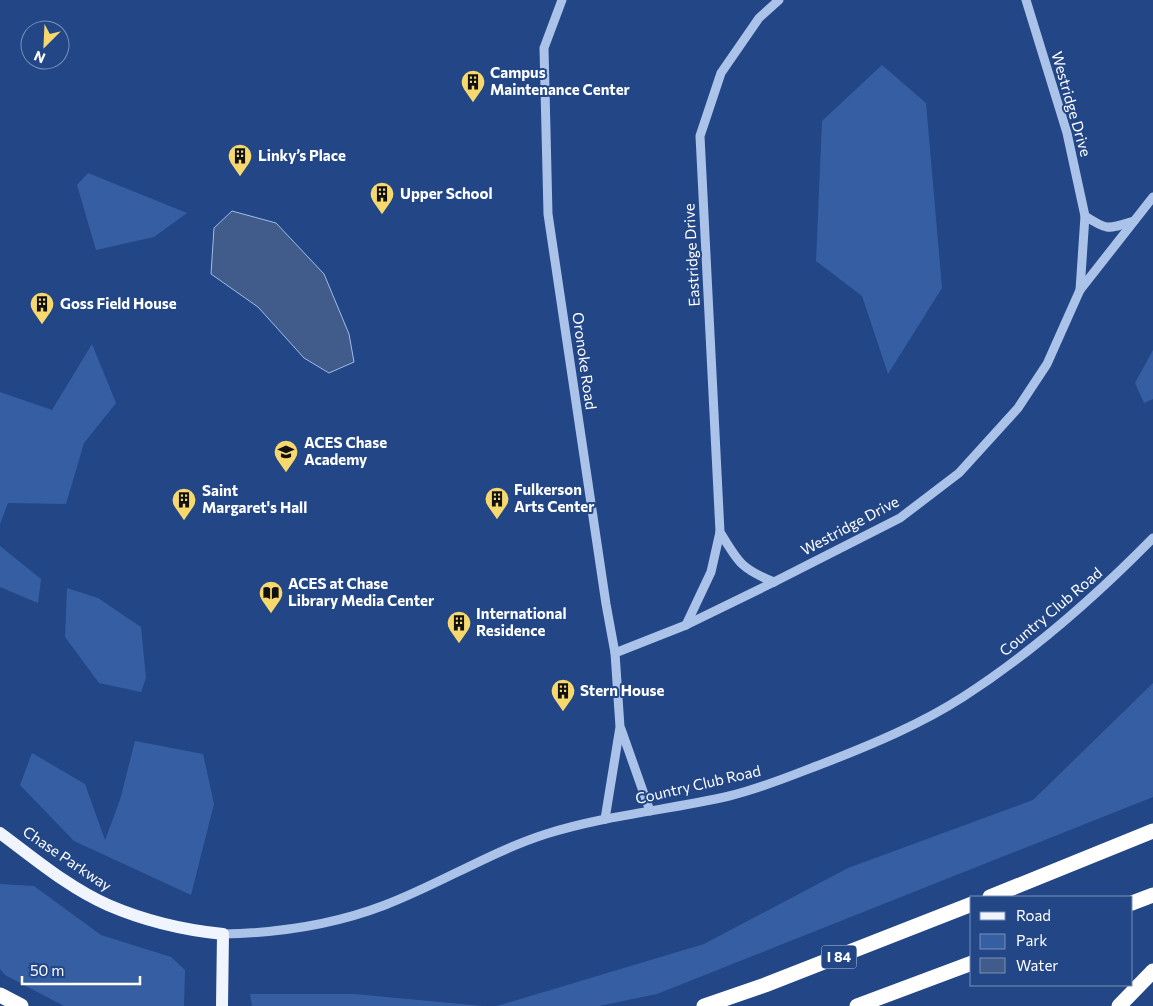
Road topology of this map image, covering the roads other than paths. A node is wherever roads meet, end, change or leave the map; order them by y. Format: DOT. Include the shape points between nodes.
graph roads {
  1 [pos="562,0"];
  2 [pos="779,0"];
  3 [pos="1026,0"];
  4 [pos="1153,197"];
  5 [pos="1085,216"];
  6 [pos="1134,221"];
  7 [pos="1080,290"];
  8 [pos="720,532"];
  9 [pos="1153,538"];
  10 [pos="774,582"];
  11 [pos="686,625"];
  12 [pos="615,653"];
  13 [pos="620,727"];
  14 [pos="650,811"];
  15 [pos="605,819"];
  16 [pos="1153,832"];
  17 [pos="0,833"];
  18 [pos="1153,895"];
  19 [pos="993,896"];
  20 [pos="1133,903"];
  21 [pos="970,905"];
  22 [pos="222,934"];
  23 [pos="970,964"];
  24 [pos="1153,971"];
  25 [pos="0,995"];
  26 [pos="21,1006"];
  27 [pos="222,1006"];
  28 [pos="704,1006"];
  29 [pos="857,1006"];
  30 [pos="1119,1006"];
  1 -- 12 [label="street, Oronoke Road" via="544,48 548,214"];
  2 -- 8 [label="street, Eastridge Drive" via="759,18 721,73 700,136"];
  3 -- 5 [label="street, Westridge Drive" via="1067,133"];
  4 -- 6 [label="street"];
  5 -- 6 [label="street" via="1102,227"];
  5 -- 7 [label="street, Westridge Drive"];
  6 -- 7 [label="street"];
  7 -- 10 [label="street, Westridge Drive" via="1047,364 1018,408 959,473 900,518"];
  8 -- 10 [label="street, Eastridge Drive" via="738,561 753,574"];
  8 -- 11 [label="street, Eastridge Drive" via="711,572"];
  9 -- 14 [label="street, Country Club Road" via="1077,612 994,676 937,712 848,753 756,788"];
  10 -- 11 [label="street, Westridge Drive"];
  11 -- 12 [label="street, Westridge Drive"];
  12 -- 13 [label="street, Oronoke Road"];
  13 -- 14 [label="street, Oronoke Road"];
  13 -- 15 [label="street, Oronoke Road"];
  14 -- 15 [label="street, Country Club Road"];
  15 -- 22 [label="street, Country Club Road" via="521,843 388,904 343,919 282,930"];
  16 -- 19 [label="highway"];
  17 -- 22 [label="main road, Chase Parkway" via="77,888 107,905 166,925"];
  18 -- 20 [label="highway"];
  21 -- 28 [label="highway, I 84"];
  22 -- 27 [label="main road"];
  23 -- 29 [label="highway"];
  24 -- 30 [label="highway"];
  25 -- 26 [label="highway"];
}
